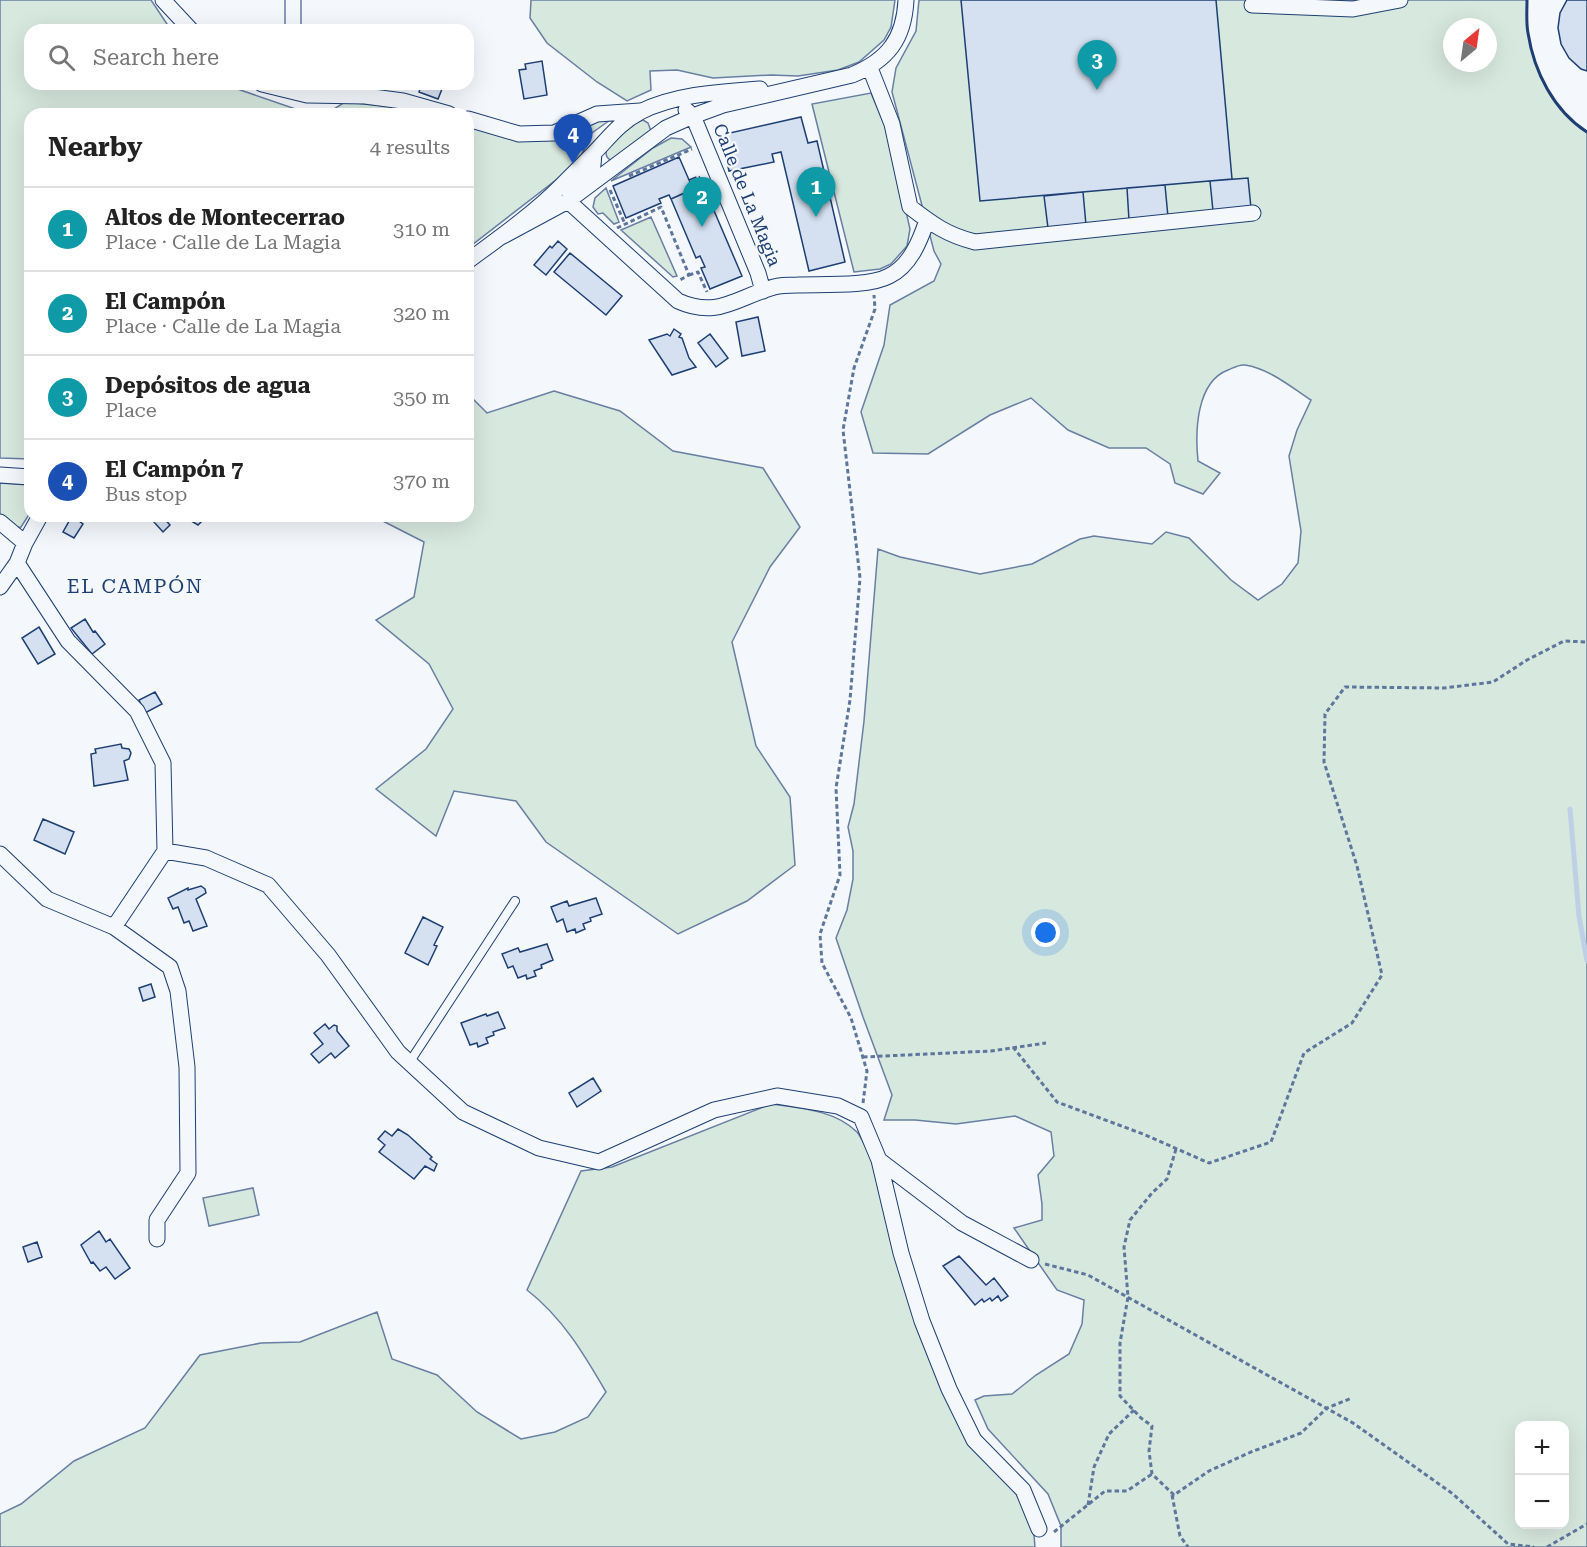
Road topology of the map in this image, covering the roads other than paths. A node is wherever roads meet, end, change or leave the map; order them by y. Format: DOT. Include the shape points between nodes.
graph roads {
  1 [pos="163,0"];
  2 [pos="293,0"];
  3 [pos="906,0"];
  4 [pos="1400,0"];
  5 [pos="1252,5"];
  6 [pos="185,24"];
  7 [pos="293,24"];
  8 [pos="870,68"];
  9 [pos="817,84"];
  10 [pos="297,90"];
  11 [pos="673,101"];
  12 [pos="429,108"];
  13 [pos="643,111"];
  14 [pos="693,116"];
  15 [pos="474,121"];
  16 [pos="594,153"];
  17 [pos="568,201"];
  18 [pos="1253,213"];
  19 [pos="927,220"];
  20 [pos="501,237"];
  21 [pos="474,257"];
  22 [pos="763,291"];
  23 [pos="0,475"];
  24 [pos="24,477"];
  25 [pos="0,522"];
  26 [pos="36,522"];
  27 [pos="24,543"];
  28 [pos="17,563"];
  29 [pos="0,587"];
  30 [pos="165,851"];
  31 [pos="0,854"];
  32 [pos="515,901"];
  33 [pos="114,927"];
  34 [pos="409,1063"];
  35 [pos="879,1160"];
  36 [pos="157,1239"];
  37 [pos="1031,1260"];
  38 [pos="1045,1532"];
  1 -- 6 [label="street"];
  2 -- 7 [label="street"];
  3 -- 8 [label="street" via="904,19 892,47"];
  4 -- 5 [label="street" via="1353,9"];
  8 -- 9 [label="street"];
  8 -- 19 [label="street" via="892,124 910,207"];
  9 -- 11 [label="street" via="722,92"];
  9 -- 14 [label="street" via="723,105"];
  10 -- 12 [label="street" via="307,95 403,100"];
  11 -- 13 [label="street"];
  11 -- 14 [label="street, Calle de La Magia"];
  13 -- 15 [label="street" via="597,114 554,133 519,134"];
  13 -- 16 [label="street" via="617,127"];
  14 -- 17 [label="street" via="666,129"];
  14 -- 22 [label="street, Calle de La Magia"];
  16 -- 17 [label="street" via="593,165 580,178"];
  16 -- 20 [label="street"];
  17 -- 20 [label="street"];
  17 -- 22 [label="street, Calle de La Magia" via="678,301 693,308 706,310"];
  18 -- 19 [label="street" via="975,242 939,230"];
  19 -- 22 [label="street" via="904,266 889,277 872,282 775,286"];
  20 -- 21 [label="street"];
  23 -- 24 [label="street"];
  25 -- 27 [label="street"];
  26 -- 27 [label="street"];
  27 -- 28 [label="street"];
  28 -- 29 [label="street"];
  28 -- 30 [label="street" via="68,641 137,711 163,763"];
  30 -- 33 [label="street"];
  30 -- 34 [label="street" via="206,858 268,885 328,955"];
  31 -- 33 [label="street" via="46,899"];
  32 -- 34 [label="lane"];
  33 -- 36 [label="street" via="170,967 178,991 187,1066 188,1173 157,1220"];
  34 -- 35 [label="street" via="463,1112 539,1148 599,1162 714,1110 777,1096 838,1106 861,1117"];
  35 -- 37 [label="street" via="962,1223"];
  35 -- 38 [label="street" via="901,1253 948,1389 974,1440 1023,1490"];
}
